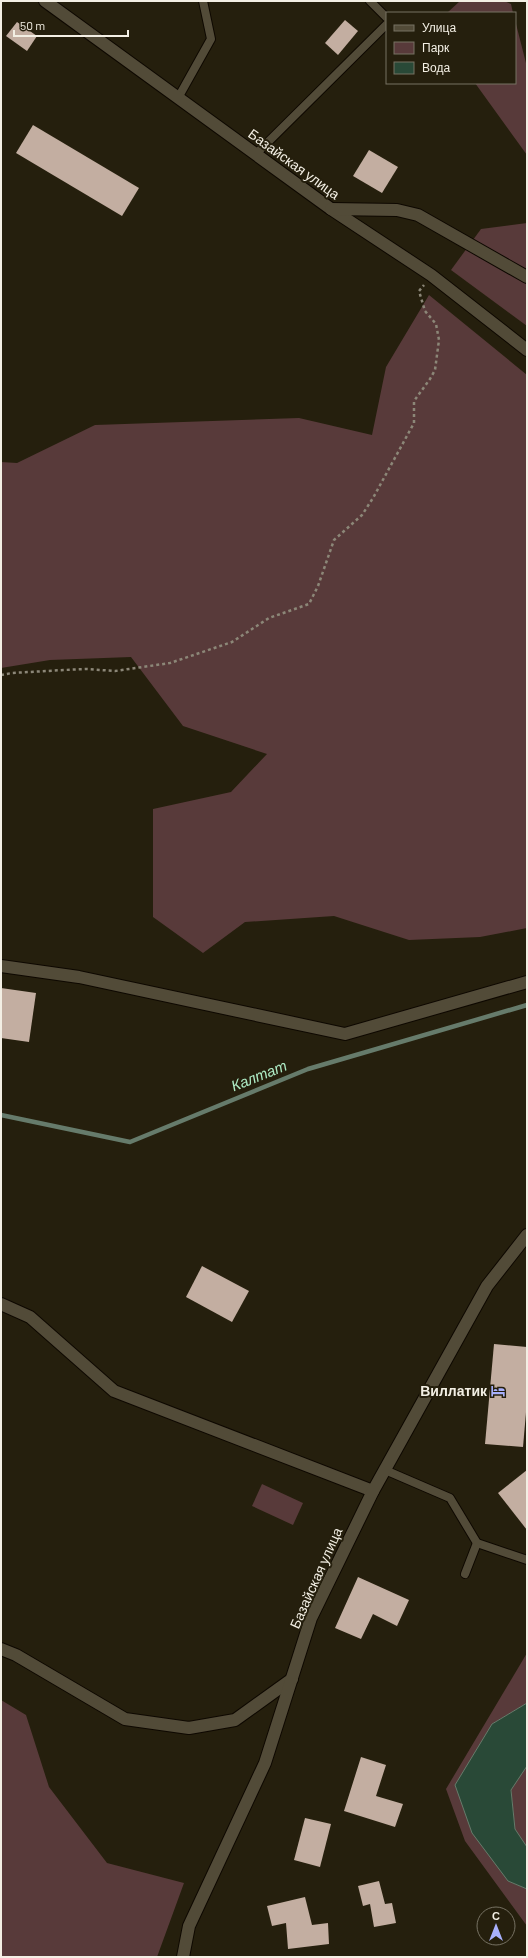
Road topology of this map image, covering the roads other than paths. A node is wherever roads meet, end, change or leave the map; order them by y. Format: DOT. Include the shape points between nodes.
graph roads {
  1 [pos="45,1"];
  2 [pos="203,1"];
  3 [pos="370,1"];
  4 [pos="386,17"];
  5 [pos="386,25"];
  6 [pos="178,98"];
  7 [pos="255,155"];
  8 [pos="331,209"];
  9 [pos="527,277"];
  10 [pos="527,350"];
  11 [pos="1,966"];
  12 [pos="527,982"];
  13 [pos="527,1235"];
  14 [pos="1,1304"];
  15 [pos="385,1470"];
  16 [pos="373,1490"];
  17 [pos="477,1544"];
  18 [pos="527,1560"];
  19 [pos="465,1574"];
  20 [pos="1,1649"];
  21 [pos="292,1679"];
  22 [pos="183,1957"];
  1 -- 6 [label="street, Базайская улица"];
  2 -- 6 [label="lane" via="211,39"];
  3 -- 4 [label="lane"];
  5 -- 7 [label="lane"];
  6 -- 7 [label="street, Базайская улица"];
  7 -- 8 [label="street, Базайская улица"];
  8 -- 9 [label="street" via="397,210 418,215"];
  8 -- 10 [label="street, Базайская улица" via="431,275"];
  11 -- 12 [label="street" via="79,977 345,1034"];
  13 -- 15 [label="street, Базайская улица" via="487,1286"];
  14 -- 16 [label="street" via="30,1317 114,1391"];
  15 -- 16 [label="street, Базайская улица"];
  15 -- 17 [label="lane" via="450,1498"];
  16 -- 21 [label="street, Базайская улица" via="311,1618"];
  17 -- 18 [label="lane"];
  17 -- 19 [label="lane"];
  20 -- 21 [label="street" via="16,1655 125,1718 189,1728 235,1720"];
  21 -- 22 [label="street, Базайская улица" via="265,1763 189,1926"];
}
